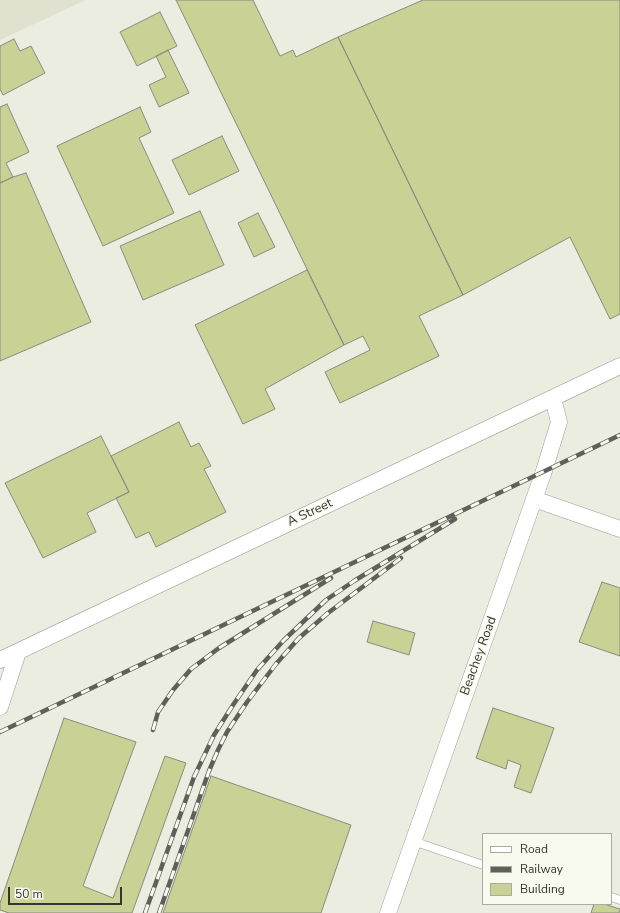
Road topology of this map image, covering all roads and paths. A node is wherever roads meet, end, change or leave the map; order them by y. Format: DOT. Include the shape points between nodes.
graph roads {
  1 [pos="620,366"];
  2 [pos="553,398"];
  3 [pos="534,499"];
  4 [pos="620,529"];
  5 [pos="18,652"];
  6 [pos="0,660"];
  7 [pos="0,707"];
  8 [pos="413,841"];
  9 [pos="482,865"];
  10 [pos="388,913"];
  1 -- 2 [label="street, A Street"];
  2 -- 3 [label="street, Beachey Road" via="559,422"];
  2 -- 5 [label="street, A Street"];
  3 -- 4 [label="street"];
  3 -- 8 [label="street, Beachey Road"];
  5 -- 6 [label="street, A Street"];
  5 -- 7 [label="street"];
  8 -- 9 [label="lane"];
  8 -- 10 [label="street, Beachey Road"];
}
